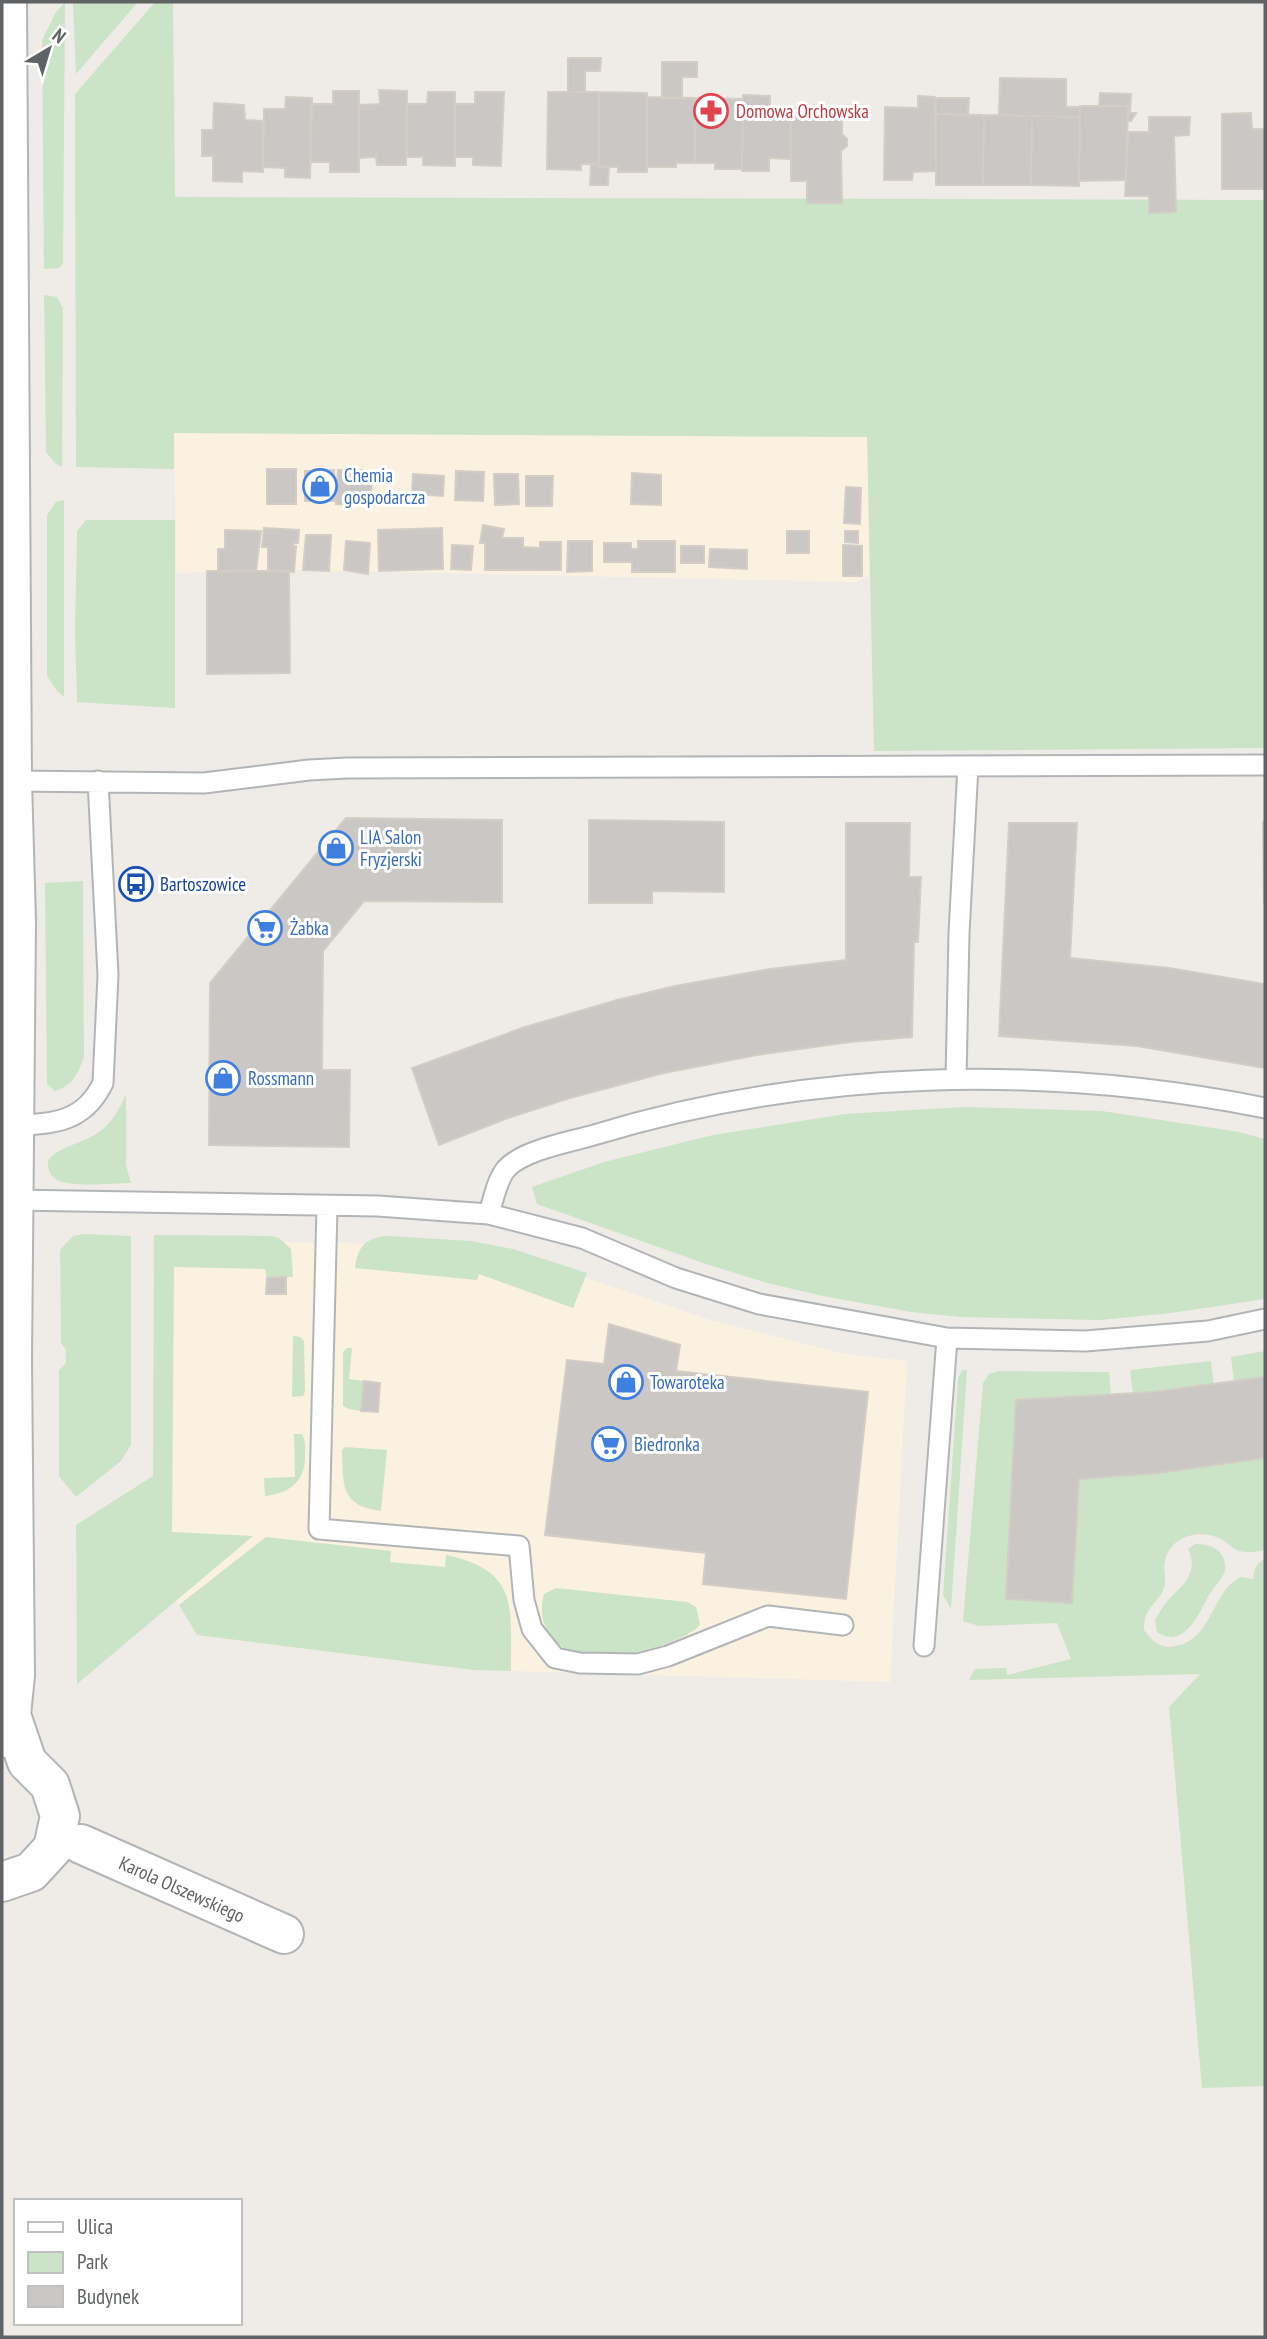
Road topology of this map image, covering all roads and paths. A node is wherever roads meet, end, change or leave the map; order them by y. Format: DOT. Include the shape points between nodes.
graph roads {
  1 [pos="7,2"];
  2 [pos="6,405"];
  3 [pos="1265,765"];
  4 [pos="968,766"];
  5 [pos="98,780"];
  6 [pos="12,781"];
  7 [pos="956,1079"];
  8 [pos="1265,1108"];
  9 [pos="15,1125"];
  10 [pos="13,1200"];
  11 [pos="327,1207"];
  12 [pos="489,1214"];
  13 [pos="1265,1319"];
  14 [pos="947,1338"];
  15 [pos="843,1625"];
  16 [pos="924,1646"];
  17 [pos="10,1743"];
  18 [pos="65,1836"];
  19 [pos="2,1882"];
  20 [pos="284,1934"];
  1 -- 2 [label="street"];
  2 -- 6 [label="street"];
  3 -- 4 [label="lane"];
  4 -- 5 [label="lane" via="357,768 204,783"];
  4 -- 7 [label="lane"];
  5 -- 6 [label="lane"];
  5 -- 9 [label="lane" via="108,965 103,1083 86,1109 66,1119"];
  6 -- 9 [label="street"];
  7 -- 8 [label="lane" via="1078,1081"];
  7 -- 12 [label="lane" via="758,1098 634,1123 526,1156 506,1170"];
  9 -- 10 [label="street"];
  10 -- 11 [label="lane"];
  10 -- 17 [label="street" via="15,1675"];
  11 -- 12 [label="lane"];
  11 -- 15 [label="lane" via="319,1529 519,1546 532,1629 555,1657 580,1663 638,1664 768,1616"];
  12 -- 14 [label="lane" via="582,1238 676,1278 759,1304"];
  13 -- 14 [label="lane" via="1208,1331 1085,1341"];
  14 -- 16 [label="lane"];
  17 -- 18 [label="street" via="50,1785"];
  18 -- 19 [label="street" via="31,1872"];
  18 -- 20 [label="street, Karola Olszewskiego"];
}
